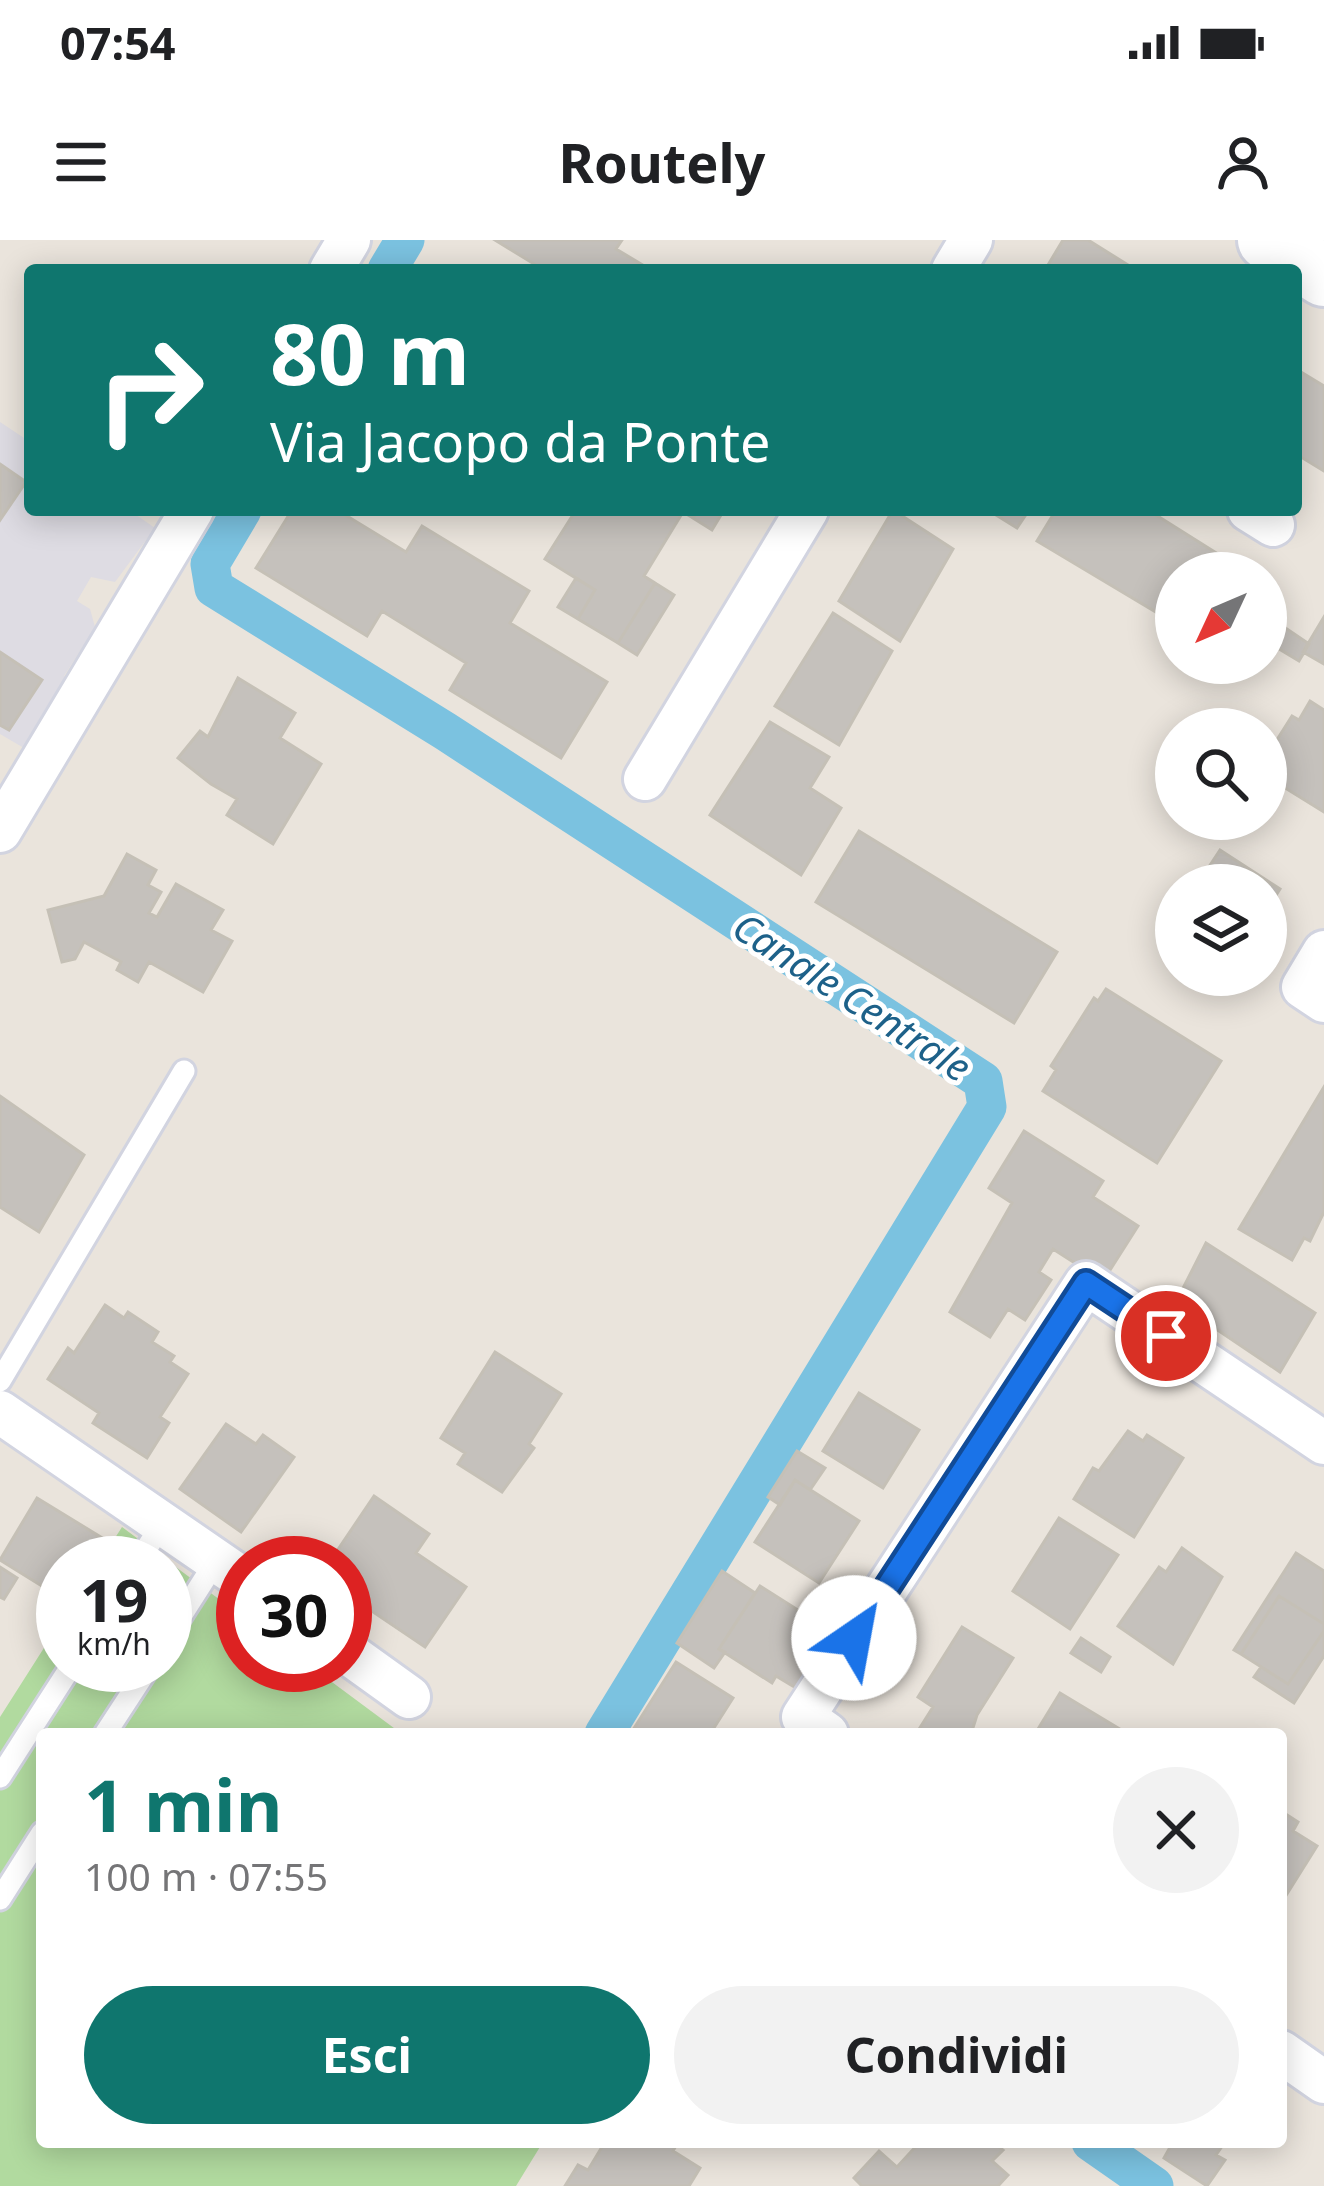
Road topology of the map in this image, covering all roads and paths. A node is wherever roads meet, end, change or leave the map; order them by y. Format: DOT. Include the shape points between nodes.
graph roads {
  1 [pos="1268,240"];
  2 [pos="1324,276"];
  3 [pos="188,516"];
  4 [pos="803,516"];
  5 [pos="645,779"];
  6 [pos="0,831"];
  7 [pos="1324,952"];
  8 [pos="1324,1001"];
  9 [pos="184,1071"];
  10 [pos="0,1381"];
  11 [pos="0,1412"];
  12 [pos="1324,1443"];
  13 [pos="163,1523"];
  14 [pos="155,1536"];
  15 [pos="216,1560"];
  16 [pos="216,1585"];
  17 [pos="192,1612"];
  18 [pos="372,1671"];
  19 [pos="54,1692"];
  20 [pos="132,1692"];
  21 [pos="409,1697"];
  22 [pos="109,1728"];
  23 [pos="819,1728"];
  24 [pos="0,1777"];
  25 [pos="36,1842"];
  26 [pos="0,1899"];
  27 [pos="1287,2056"];
  28 [pos="1324,2082"];
  1 -- 2 [label="main road"];
  3 -- 6 [label="street"];
  4 -- 5 [label="street"];
  7 -- 8 [label="street" via="1303,987"];
  9 -- 10 [label="lane"];
  11 -- 13 [label="street"];
  12 -- 23 [label="street" via="1086,1283 803,1717"];
  13 -- 14 [label="lane"];
  13 -- 15 [label="street"];
  16 -- 17 [label="lane"];
  18 -- 21 [label="street"];
  19 -- 24 [label="lane"];
  20 -- 22 [label="lane"];
  25 -- 26 [label="lane"];
  27 -- 28 [label="street"];
}
